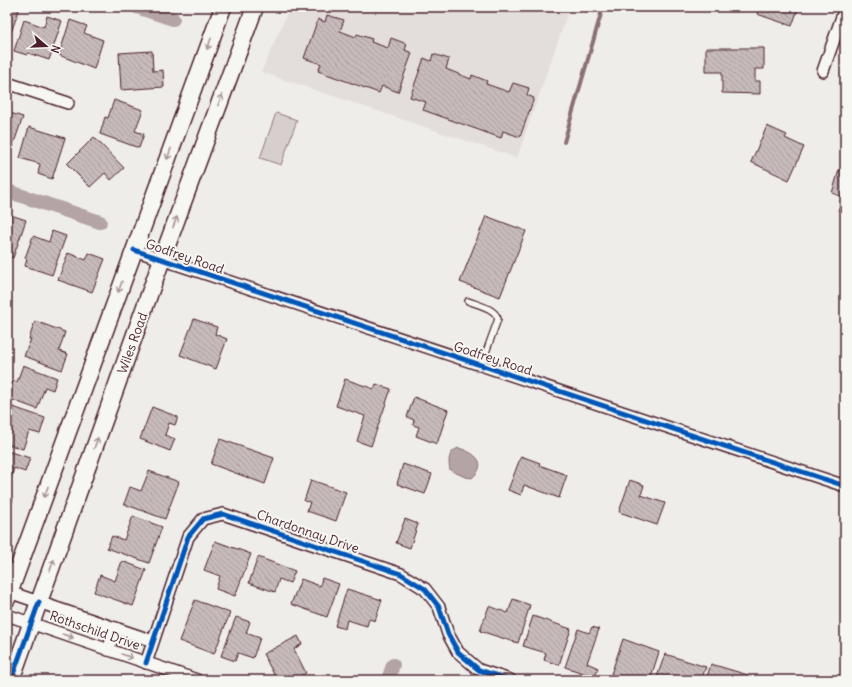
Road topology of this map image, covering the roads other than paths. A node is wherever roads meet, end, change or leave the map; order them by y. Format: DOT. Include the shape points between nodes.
graph roads {
  1 [pos="223,7"];
  2 [pos="255,7"];
  3 [pos="845,8"];
  4 [pos="823,72"];
  5 [pos="7,83"];
  6 [pos="68,103"];
  7 [pos="134,250"];
  8 [pos="162,259"];
  9 [pos="468,301"];
  10 [pos="481,366"];
  11 [pos="845,486"];
  12 [pos="8,595"];
  13 [pos="39,602"];
  14 [pos="7,615"];
  15 [pos="31,623"];
  16 [pos="116,628"];
  17 [pos="154,641"];
  18 [pos="108,650"];
  19 [pos="146,663"];
  20 [pos="11,680"];
  21 [pos="197,680"];
  22 [pos="510,680"];
  1 -- 7 [label="main road, one-way"];
  8 -- 2 [label="main road, Wiles Road, one-way"];
  3 -- 4 [label="street"];
  5 -- 6 [label="street"];
  7 -- 8 [label="street, Godfrey Road"];
  7 -- 12 [label="main road, one-way"];
  8 -- 10 [label="street, Godfrey Road"];
  13 -- 8 [label="main road, Wiles Road, one-way"];
  9 -- 10 [label="lane" via="498,316"];
  10 -- 11 [label="street, Godfrey Road"];
  12 -- 13 [label="street, Rothschild Drive"];
  13 -- 15 [label="main road, Wiles Road"];
  13 -- 16 [label="street, Rothschild Drive"];
  14 -- 15 [label="street, Rothschild Drive"];
  15 -- 18 [label="street, Rothschild Drive, one-way"];
  15 -- 20 [label="main road, Wiles Road"];
  16 -- 17 [label="street, Rothschild Drive"];
  16 -- 18 [label="street"];
  17 -- 19 [label="street, Chardonnay Drive"];
  17 -- 22 [label="street, Chardonnay Drive" via="188,537 203,518 223,514 401,574 425,589 439,607 448,634 458,652 479,670"];
  18 -- 19 [label="street, Rothschild Drive, one-way"];
  19 -- 21 [label="street, Rothschild Drive"];
}
